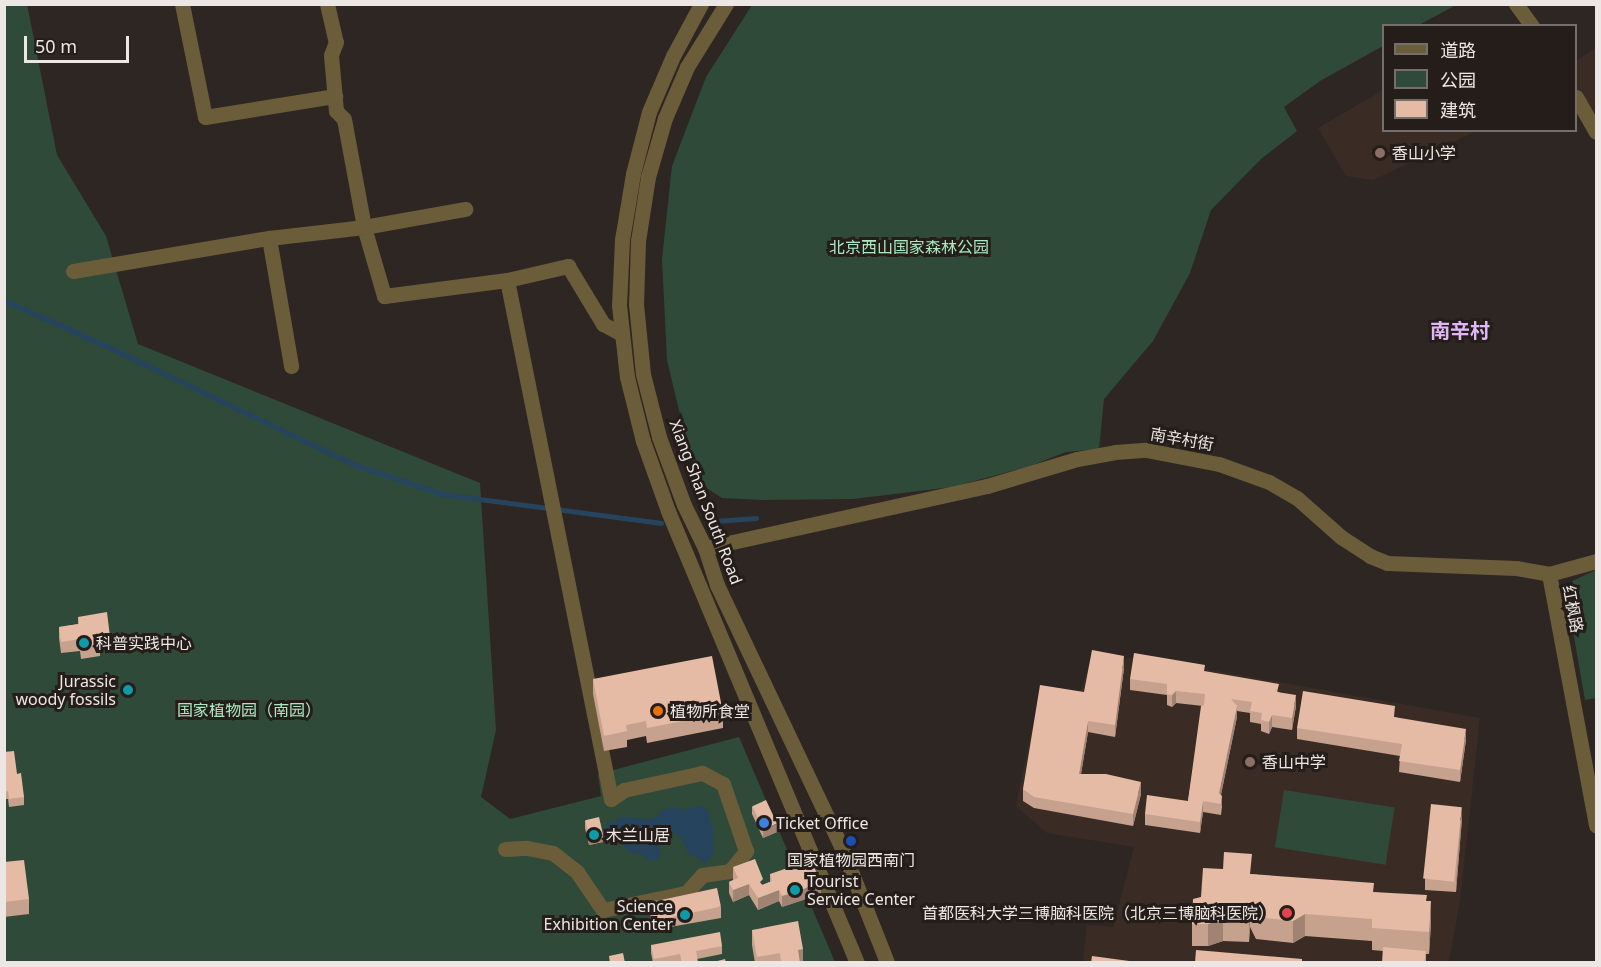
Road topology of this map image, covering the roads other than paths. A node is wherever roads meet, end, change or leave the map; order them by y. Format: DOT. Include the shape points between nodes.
graph roads {
  1 [pos="327,4"];
  2 [pos="701,4"];
  3 [pos="726,4"];
  4 [pos="1516,4"];
  5 [pos="185,5"];
  6 [pos="1531,24"];
  7 [pos="335,96"];
  8 [pos="1577,100"];
  9 [pos="1596,132"];
  10 [pos="465,210"];
  11 [pos="364,227"];
  12 [pos="269,238"];
  13 [pos="73,271"];
  14 [pos="507,280"];
  15 [pos="622,334"];
  16 [pos="291,366"];
  17 [pos="705,548"];
  18 [pos="1596,561"];
  19 [pos="1549,574"];
  20 [pos="1596,826"];
  21 [pos="505,849"];
  22 [pos="857,963"];
  23 [pos="887,963"];
  1 -- 7 [label="street" via="336,42 331,55"];
  2 -- 15 [label="street" via="649,112 633,174 622,240"];
  3 -- 17 [label="street, Xiang Shan South Road" via="687,67 665,118 648,177 638,241 636,304 645,384 662,446"];
  4 -- 6 [label="street"];
  5 -- 7 [label="street" via="205,117"];
  7 -- 11 [label="street" via="336,111 344,119"];
  8 -- 9 [label="street"];
  10 -- 11 [label="street"];
  11 -- 12 [label="street"];
  11 -- 14 [label="street" via="384,296"];
  12 -- 13 [label="street"];
  12 -- 16 [label="street"];
  14 -- 15 [label="street" via="568,266 603,324"];
  14 -- 21 [label="street" via="611,799 624,790 702,773 723,784 746,851 730,871 702,875 686,893 603,910 577,872 553,853"];
  15 -- 22 [label="street" via="627,377 643,441 668,511"];
  17 -- 19 [label="street, 南辛村街" via="987,486 1077,459 1146,450 1219,464 1269,482 1297,498 1341,537 1387,563 1516,568"];
  17 -- 23 [label="street, Xiang Shan South Road" via="717,585 841,846"];
  18 -- 19 [label="street, 南辛村街"];
  19 -- 20 [label="street, 红枫路"];
}
